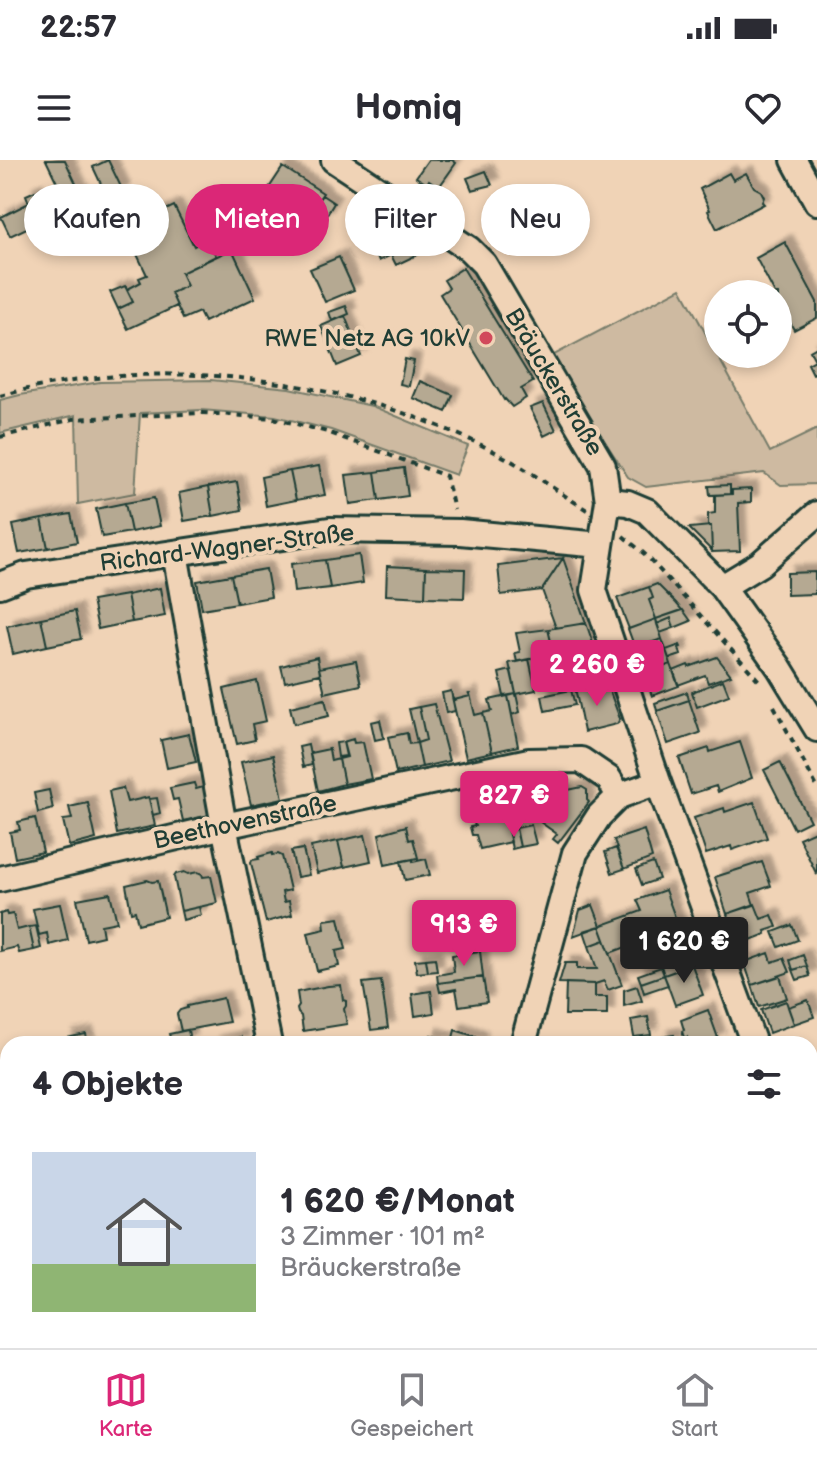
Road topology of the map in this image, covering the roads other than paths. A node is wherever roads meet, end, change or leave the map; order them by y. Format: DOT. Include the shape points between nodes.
graph roads {
  1 [pos="334,160"];
  2 [pos="794,160"];
  3 [pos="817,202"];
  4 [pos="817,514"];
  5 [pos="605,523"];
  6 [pos="175,553"];
  7 [pos="0,585"];
  8 [pos="722,587"];
  9 [pos="817,729"];
  10 [pos="658,782"];
  11 [pos="619,796"];
  12 [pos="224,826"];
  13 [pos="0,879"];
  14 [pos="267,1036"];
  15 [pos="525,1036"];
  16 [pos="751,1036"];
  1 -- 5 [label="street, Bräuckerstraße" via="484,264 603,466"];
  2 -- 3 [label="street"];
  4 -- 8 [label="street" via="760,564"];
  5 -- 6 [label="street, Richard-Wagner-Straße" via="460,532 329,530"];
  5 -- 8 [label="street, Richard-Wagner-Straße" via="628,503 647,511"];
  5 -- 10 [label="street, Bräuckerstraße" via="594,590"];
  6 -- 7 [label="street, Richard-Wagner-Straße" via="26,575"];
  6 -- 12 [label="street"];
  8 -- 9 [label="street, Richard-Wagner-Straße"];
  10 -- 11 [label="street"];
  10 -- 16 [label="street, Bräuckerstraße"];
  11 -- 12 [label="street, Beethovenstraße" via="609,779 581,760 529,761"];
  11 -- 15 [label="street" via="575,853"];
  12 -- 13 [label="street, Beethovenstraße"];
  12 -- 14 [label="street"];
}
